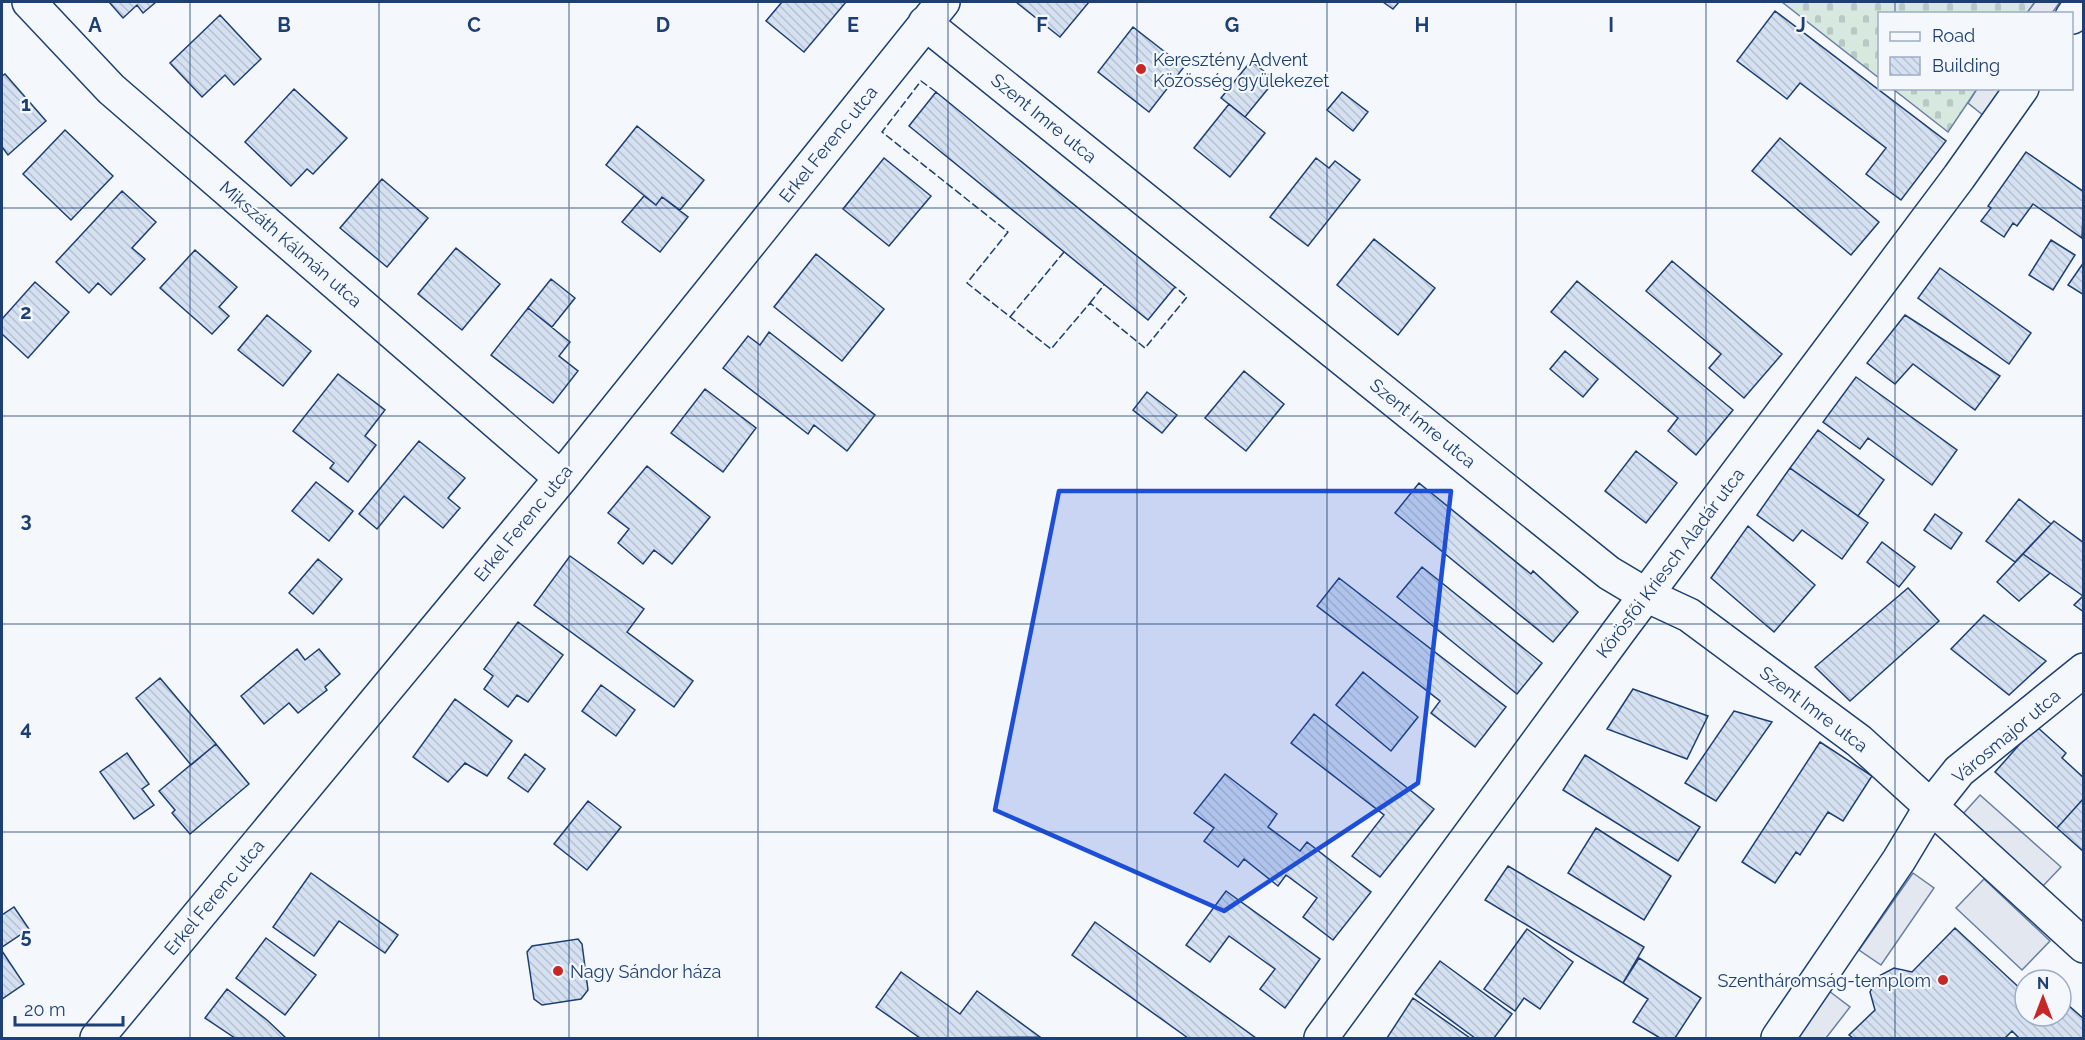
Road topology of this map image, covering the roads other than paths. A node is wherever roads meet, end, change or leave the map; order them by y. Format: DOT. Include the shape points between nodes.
graph roads {
  1 [pos="30,2"];
  2 [pos="2082,2"];
  3 [pos="934,12"];
  4 [pos="2073,16"];
  5 [pos="2021,90"];
  6 [pos="561,478"];
  7 [pos="1646,595"];
  8 [pos="2084,670"];
  9 [pos="1932,805"];
  10 [pos="2084,946"];
  11 [pos="97,1038"];
  12 [pos="1321,1038"];
  13 [pos="1778,1038"];
  1 -- 6 [label="street, Mikszáth Kálmán utca" via="111,89"];
  2 -- 4 [label="street"];
  3 -- 6 [label="street, Erkel Ferenc utca"];
  3 -- 7 [label="street, Szent Imre utca" via="1609,573"];
  5 -- 7 [label="street, Körösfői Kriesch Aladár utca"];
  6 -- 11 [label="street, Erkel Ferenc utca"];
  7 -- 9 [label="street, Szent Imre utca" via="1689,615 1860,741"];
  7 -- 12 [label="street, Körösfői Kriesch Aladár utca"];
  8 -- 9 [label="street, Városmajor utca" via="1959,771"];
  9 -- 10 [label="street, Szent Imre utca"];
  9 -- 13 [label="street"];
}
